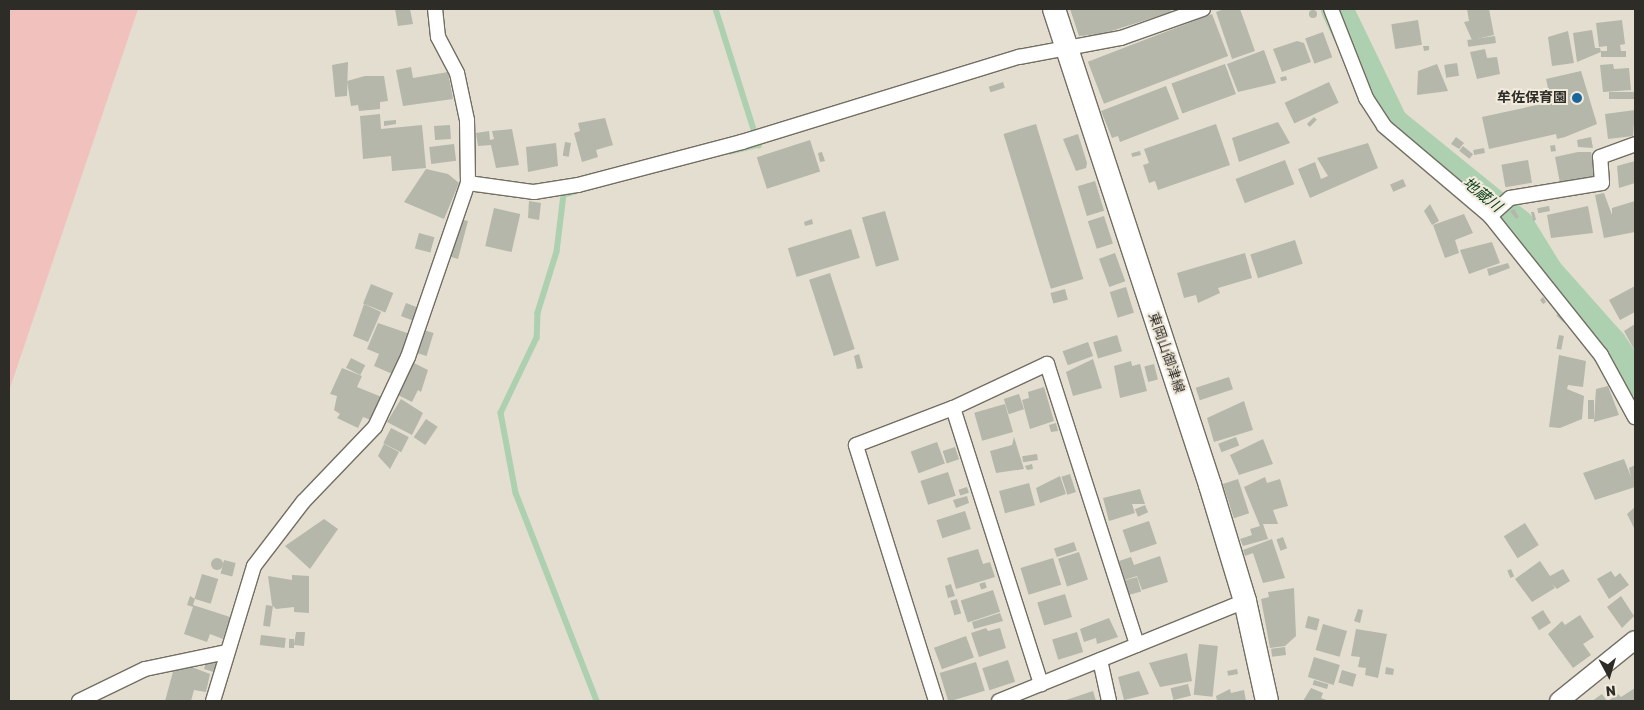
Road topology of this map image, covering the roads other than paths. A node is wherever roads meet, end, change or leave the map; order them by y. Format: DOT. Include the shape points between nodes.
graph roads {
  1 [pos="435,9"];
  2 [pos="1054,9"];
  3 [pos="1204,9"];
  4 [pos="1331,9"];
  5 [pos="1067,48"];
  6 [pos="1635,144"];
  7 [pos="468,183"];
  8 [pos="1490,216"];
  9 [pos="953,408"];
  10 [pos="1635,417"];
  11 [pos="1245,601"];
  12 [pos="1635,640"];
  13 [pos="1137,645"];
  14 [pos="227,652"];
  15 [pos="1100,660"];
  16 [pos="1041,684"];
  17 [pos="79,701"];
  18 [pos="213,701"];
  19 [pos="936,701"];
  20 [pos="999,701"];
  21 [pos="1109,701"];
  22 [pos="1267,701"];
  23 [pos="1560,701"];
  1 -- 7 [label="street" via="438,37 457,73 467,120"];
  2 -- 5 [label="main road, 東岡山御津線"];
  3 -- 5 [label="street" via="1121,38"];
  4 -- 8 [label="street" via="1366,98 1384,126"];
  5 -- 7 [label="street" via="1019,57 742,142 578,185 534,192"];
  5 -- 11 [label="main road, 東岡山御津線"];
  6 -- 8 [label="street" via="1600,157 1602,183 1510,198"];
  7 -- 14 [label="street" via="408,357 375,427 303,502 254,566"];
  8 -- 10 [label="street" via="1601,355"];
  9 -- 13 [label="street" via="1047,364"];
  9 -- 16 [label="street"];
  9 -- 19 [label="street" via="856,445"];
  11 -- 13 [label="street"];
  11 -- 22 [label="main road, 東岡山御津線"];
  12 -- 23 [label="street"];
  13 -- 15 [label="street"];
  14 -- 17 [label="street" via="145,668"];
  14 -- 18 [label="street"];
  15 -- 16 [label="street"];
  15 -- 21 [label="street"];
  16 -- 20 [label="street"];
}
